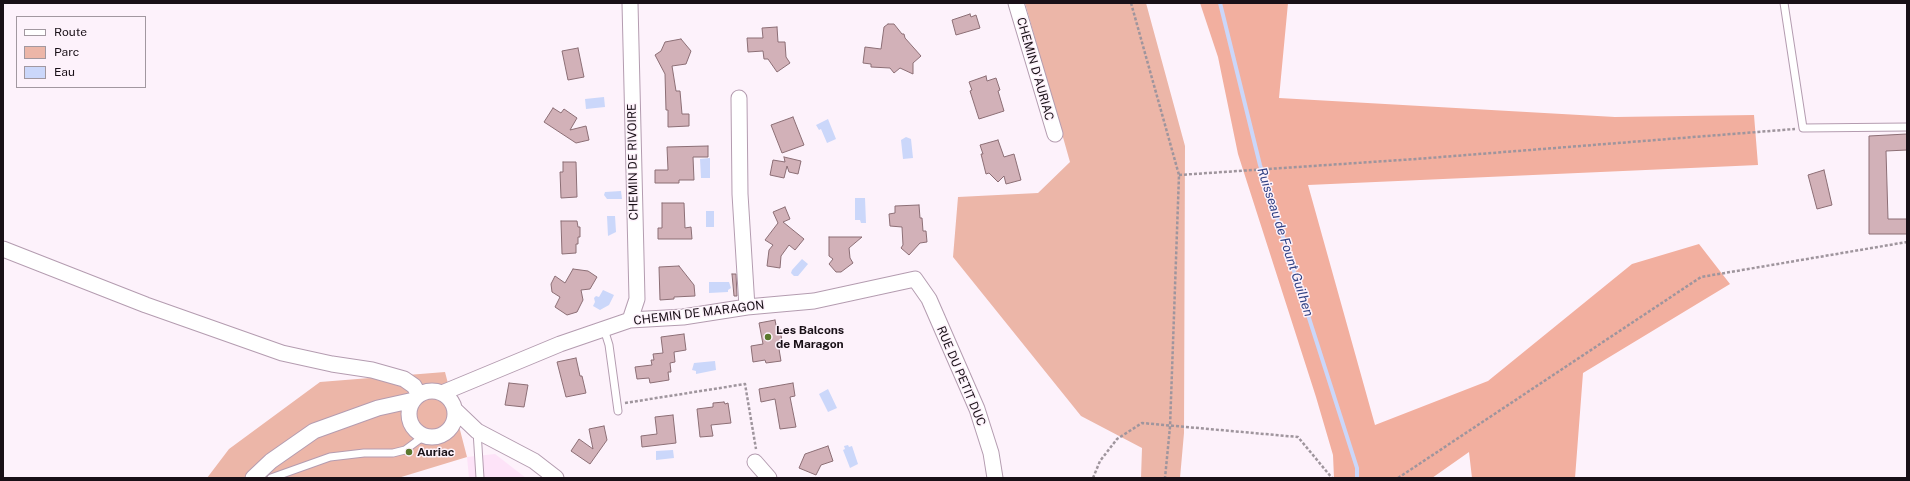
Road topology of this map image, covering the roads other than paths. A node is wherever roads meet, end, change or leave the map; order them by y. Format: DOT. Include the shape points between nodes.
graph roads {
  1 [pos="630,3"];
  2 [pos="1016,3"];
  3 [pos="1784,3"];
  4 [pos="739,98"];
  5 [pos="1907,127"];
  6 [pos="1055,134"];
  7 [pos="3,249"];
  8 [pos="915,279"];
  9 [pos="747,307"];
  10 [pos="630,320"];
  11 [pos="604,329"];
  12 [pos="467,383"];
  13 [pos="442,393"];
  14 [pos="416,398"];
  15 [pos="454,407"];
  16 [pos="378,408"];
  17 [pos="617,408"];
  18 [pos="409,418"];
  19 [pos="475,428"];
  20 [pos="450,430"];
  21 [pos="424,436"];
  22 [pos="755,462"];
  23 [pos="253,478"];
  24 [pos="272,478"];
  25 [pos="480,478"];
  26 [pos="556,478"];
  27 [pos="769,478"];
  28 [pos="995,478"];
  1 -- 10 [label="street, CHEMIN DE RIVOIRE" via="637,299"];
  2 -- 6 [label="street, CHEMIN D'AURIAC"];
  3 -- 5 [label="lane" via="1803,128"];
  4 -- 9 [label="street" via="740,194"];
  7 -- 14 [label="street" via="146,305 282,353 372,370 404,379 414,386"];
  8 -- 9 [label="street, CHEMIN DE MARAGON" via="814,301"];
  8 -- 28 [label="street, RUE DU PETIT DUC" via="929,299 977,409 991,453"];
  9 -- 10 [label="street, CHEMIN DE MARAGON" via="683,317"];
  10 -- 11 [label="street, CHEMIN DE MARAGON"];
  11 -- 12 [label="street, CHEMIN DE MARAGON" via="560,344"];
  11 -- 17 [label="lane" via="609,345"];
  12 -- 13 [label="street, CHEMIN DE MARAGON"];
  12 -- 15 [label="street"];
  13 -- 14 [label="street" via="430,391"];
  13 -- 15 [label="street" via="449,398"];
  14 -- 16 [label="street"];
  14 -- 18 [label="street"];
  15 -- 19 [label="street"];
  15 -- 20 [label="street" via="456,417"];
  16 -- 18 [label="street"];
  16 -- 23 [label="street" via="314,431 271,461"];
  18 -- 21 [label="street" via="417,432"];
  19 -- 20 [label="street"];
  19 -- 25 [label="lane"];
  19 -- 26 [label="street" via="534,461"];
  20 -- 21 [label="street" via="438,437"];
  21 -- 24 [label="lane" via="405,450 330,457"];
  22 -- 27 [label="street"];
}
